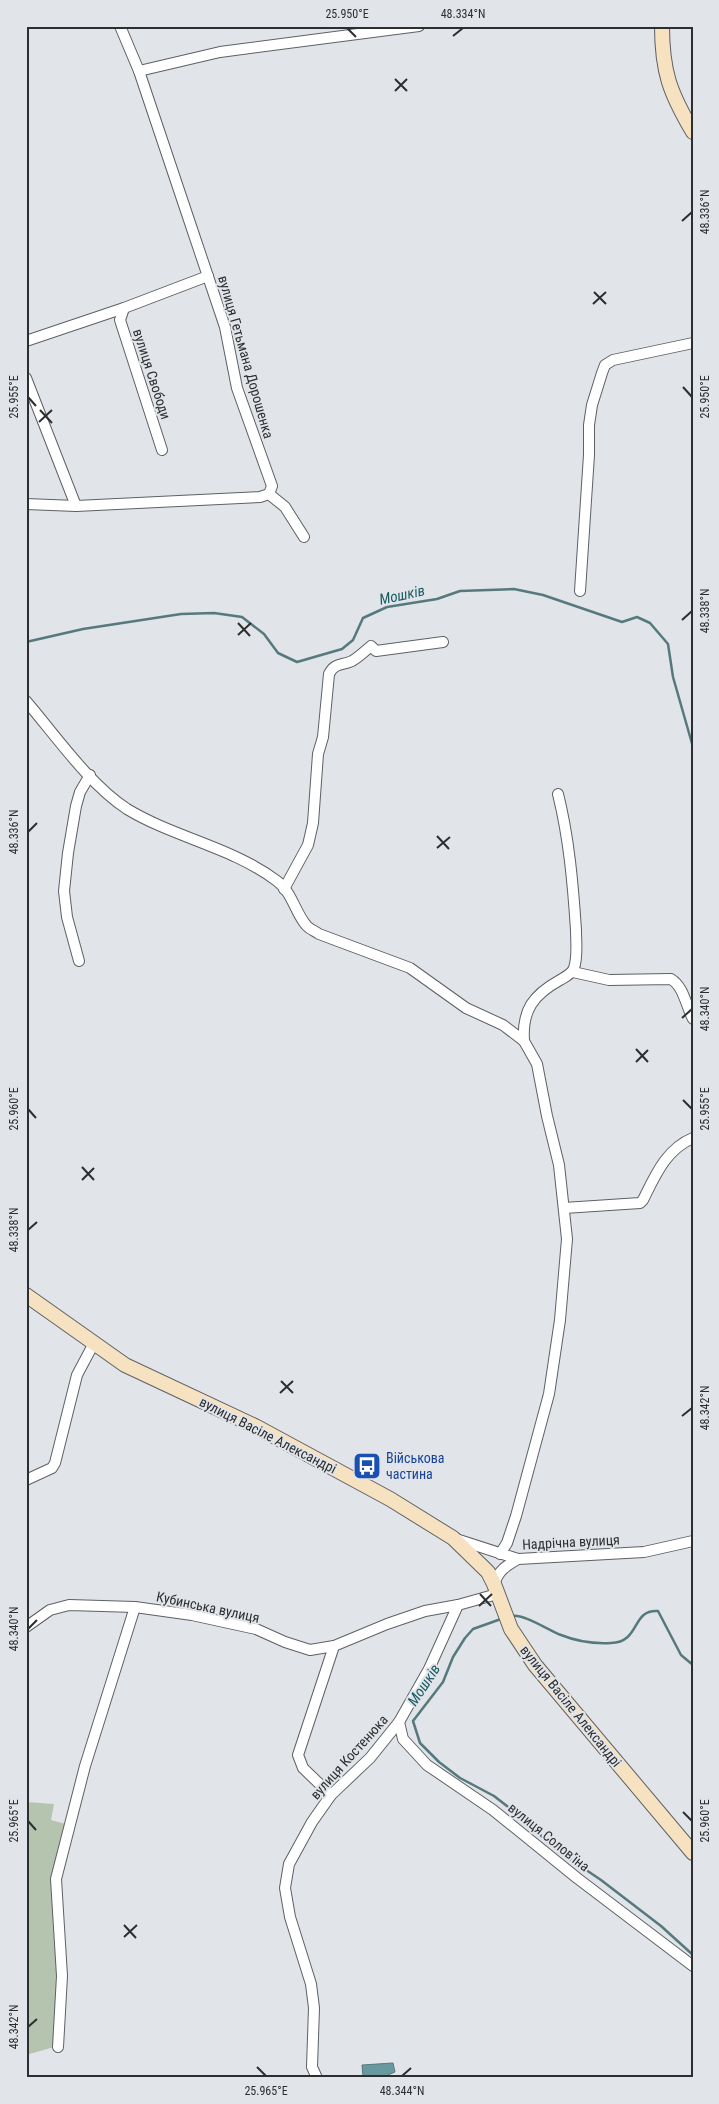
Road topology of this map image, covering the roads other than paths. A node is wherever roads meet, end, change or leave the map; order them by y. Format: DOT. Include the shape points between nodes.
graph roads {
  1 [pos="120,26"];
  2 [pos="419,26"];
  3 [pos="662,26"];
  4 [pos="139,71"];
  5 [pos="693,132"];
  6 [pos="208,276"];
  7 [pos="124,308"];
  8 [pos="26,341"];
  9 [pos="693,343"];
  10 [pos="26,378"];
  11 [pos="162,450"];
  12 [pos="269,494"];
  13 [pos="26,504"];
  14 [pos="76,506"];
  15 [pos="304,536"];
  16 [pos="580,591"];
  17 [pos="443,642"];
  18 [pos="26,701"];
  19 [pos="90,775"];
  20 [pos="558,794"];
  21 [pos="284,889"];
  22 [pos="79,960"];
  23 [pos="573,972"];
  24 [pos="693,1019"];
  25 [pos="524,1041"];
  26 [pos="693,1138"];
  27 [pos="564,1208"];
  28 [pos="26,1296"];
  29 [pos="94,1343"];
  30 [pos="26,1480"];
  31 [pos="453,1538"];
  32 [pos="693,1541"];
  33 [pos="500,1554"];
  34 [pos="518,1559"];
  35 [pos="496,1589"];
  36 [pos="458,1605"];
  37 [pos="135,1607"];
  38 [pos="26,1627"];
  39 [pos="334,1646"];
  40 [pos="399,1722"];
  41 [pos="331,1794"];
  42 [pos="693,1853"];
  43 [pos="693,1966"];
  44 [pos="58,2046"];
  45 [pos="317,2078"];
  1 -- 4 [label="street, вулиця Гетьмана Дорошенка"];
  2 -- 4 [label="street" via="220,52"];
  3 -- 5 [label="main road" via="662,56 668,82"];
  4 -- 6 [label="street, вулиця Гетьмана Дорошенка"];
  6 -- 7 [label="street"];
  6 -- 12 [label="street, вулиця Гетьмана Дорошенка" via="225,327 237,388 272,486"];
  7 -- 8 [label="street"];
  7 -- 11 [label="street, вулиця Свободи" via="120,320"];
  9 -- 16 [label="street" via="612,360 605,365 592,404 589,426"];
  10 -- 14 [label="street"];
  12 -- 14 [label="street"];
  12 -- 15 [label="street" via="284,506"];
  13 -- 14 [label="street"];
  17 -- 21 [label="street" via="376,651 371,646 351,662 332,668 318,754 313,823 308,845"];
  18 -- 19 [label="street"];
  19 -- 21 [label="street" via="128,808 170,830 236,855 279,882"];
  19 -- 22 [label="street" via="76,806 64,891 67,917"];
  20 -- 23 [label="street" via="568,837 575,909 577,950"];
  21 -- 25 [label="street" via="306,926 318,934 410,968 466,1008 503,1025"];
  23 -- 24 [label="street" via="609,980 671,979 677,983"];
  23 -- 25 [label="street" via="538,996 528,1009 523,1025"];
  25 -- 27 [label="street" via="536,1064 559,1165"];
  26 -- 27 [label="street" via="681,1143 665,1160 640,1203"];
  27 -- 33 [label="street" via="566,1248 549,1394 516,1516"];
  28 -- 29 [label="main road, вулиця Васіле Александрі"];
  29 -- 30 [label="street" via="77,1375 55,1463 52,1468"];
  29 -- 31 [label="main road, вулиця Васіле Александрі" via="125,1365 256,1426 347,1475"];
  31 -- 33 [label="street, Надрічна вулиця"];
  31 -- 35 [label="main road, вулиця Васіле Александрі" via="488,1572"];
  32 -- 34 [label="street, Надрічна вулиця" via="644,1552"];
  33 -- 34 [label="street, Надрічна вулиця"];
  34 -- 35 [label="street" via="504,1566 498,1574"];
  35 -- 36 [label="street, Кубинська вулиця"];
  35 -- 42 [label="main road, вулиця Васіле Александрі" via="510,1629 535,1665"];
  36 -- 39 [label="street, Кубинська вулиця" via="425,1611"];
  36 -- 40 [label="street, вулиця Костенюка" via="429,1669"];
  37 -- 38 [label="street, Кубинська вулиця" via="69,1605 50,1610"];
  37 -- 39 [label="street, Кубинська вулиця" via="256,1629 310,1650"];
  37 -- 44 [label="street" via="85,1766 56,1880 62,1976"];
  39 -- 41 [label="street" via="298,1755 303,1768"];
  40 -- 41 [label="street, вулиця Костенюка" via="370,1758"];
  40 -- 43 [label="street, вулиця Солов'їна" via="403,1739 428,1765 493,1810"];
  41 -- 45 [label="street, вулиця Костенюка" via="289,1864 285,1888 290,1917 311,1984 314,2008 312,2068"];
}
